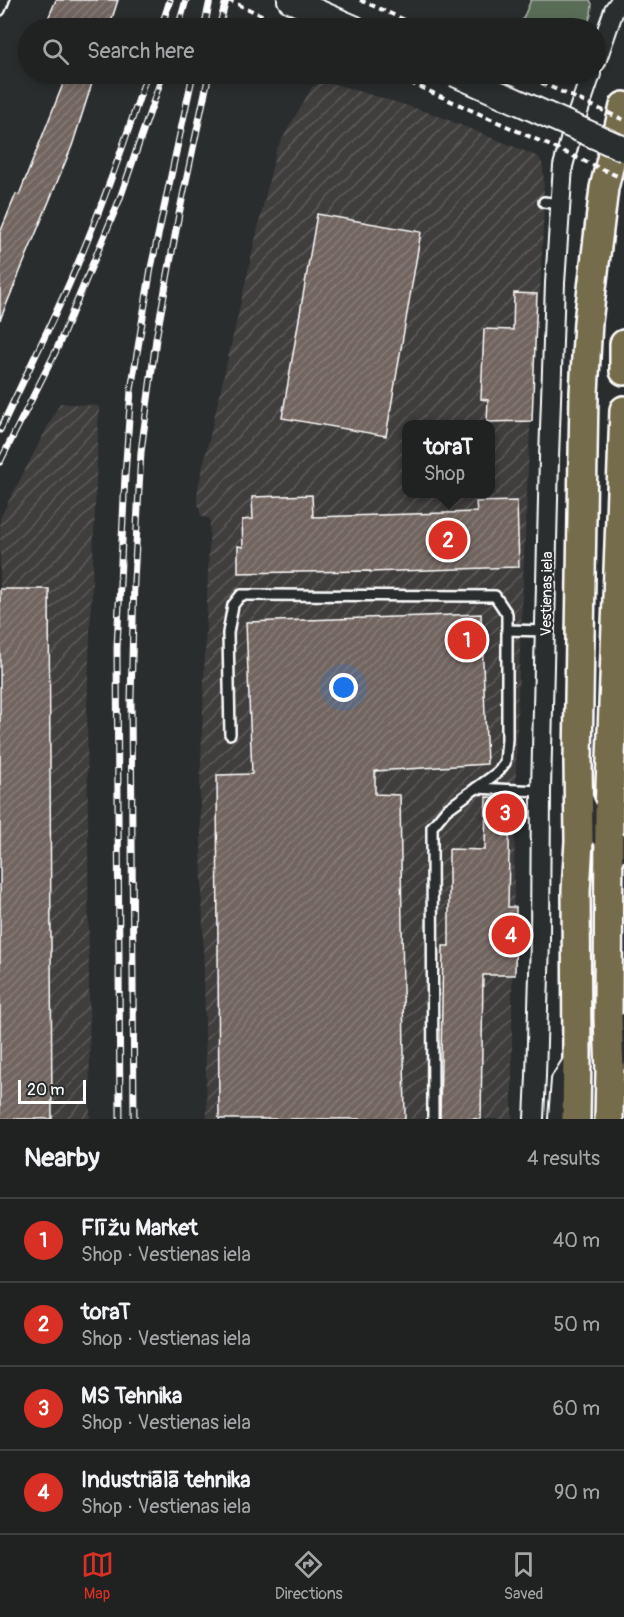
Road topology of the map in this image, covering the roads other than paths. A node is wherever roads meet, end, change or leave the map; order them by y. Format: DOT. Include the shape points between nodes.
graph roads {
  1 [pos="4,0"];
  2 [pos="290,0"];
  3 [pos="621,0"];
  4 [pos="0,10"];
  5 [pos="331,18"];
  6 [pos="606,33"];
  7 [pos="478,84"];
  8 [pos="588,84"];
  9 [pos="624,106"];
  10 [pos="624,149"];
  11 [pos="624,344"];
  12 [pos="624,371"];
  13 [pos="624,410"];
  14 [pos="507,630"];
  15 [pos="546,631"];
  16 [pos="230,734"];
  17 [pos="476,788"];
  18 [pos="542,791"];
  19 [pos="606,830"];
  20 [pos="624,1026"];
  21 [pos="577,1055"];
  22 [pos="610,1072"];
  23 [pos="433,1119"];
  24 [pos="534,1119"];
  25 [pos="558,1119"];
  26 [pos="576,1119"];
  27 [pos="609,1119"];
  1 -- 4 [label="lane"];
  2 -- 5 [label="main road"];
  3 -- 6 [label="street"];
  7 -- 10 [label="main road, bridge"];
  8 -- 15 [label="street, Vestienas iela" via="552,203 555,283"];
  9 -- 19 [label="main road" via="604,188 584,393 578,792"];
  11 -- 12 [label="main road"];
  13 -- 19 [label="main road"];
  14 -- 15 [label="lane"];
  14 -- 16 [label="lane" via="507,614 495,596 241,595 232,605 228,633"];
  14 -- 17 [label="lane" via="505,763"];
  15 -- 18 [label="street, Vestienas iela"];
  17 -- 18 [label="lane"];
  17 -- 23 [label="lane" via="446,810 432,827"];
  18 -- 24 [label="street, Vestienas iela"];
  19 -- 21 [label="main road" via="576,891"];
  19 -- 22 [label="main road"];
  20 -- 22 [label="main road"];
  21 -- 25 [label="street" via="561,1080"];
  21 -- 26 [label="main road"];
  22 -- 27 [label="main road"];
}
